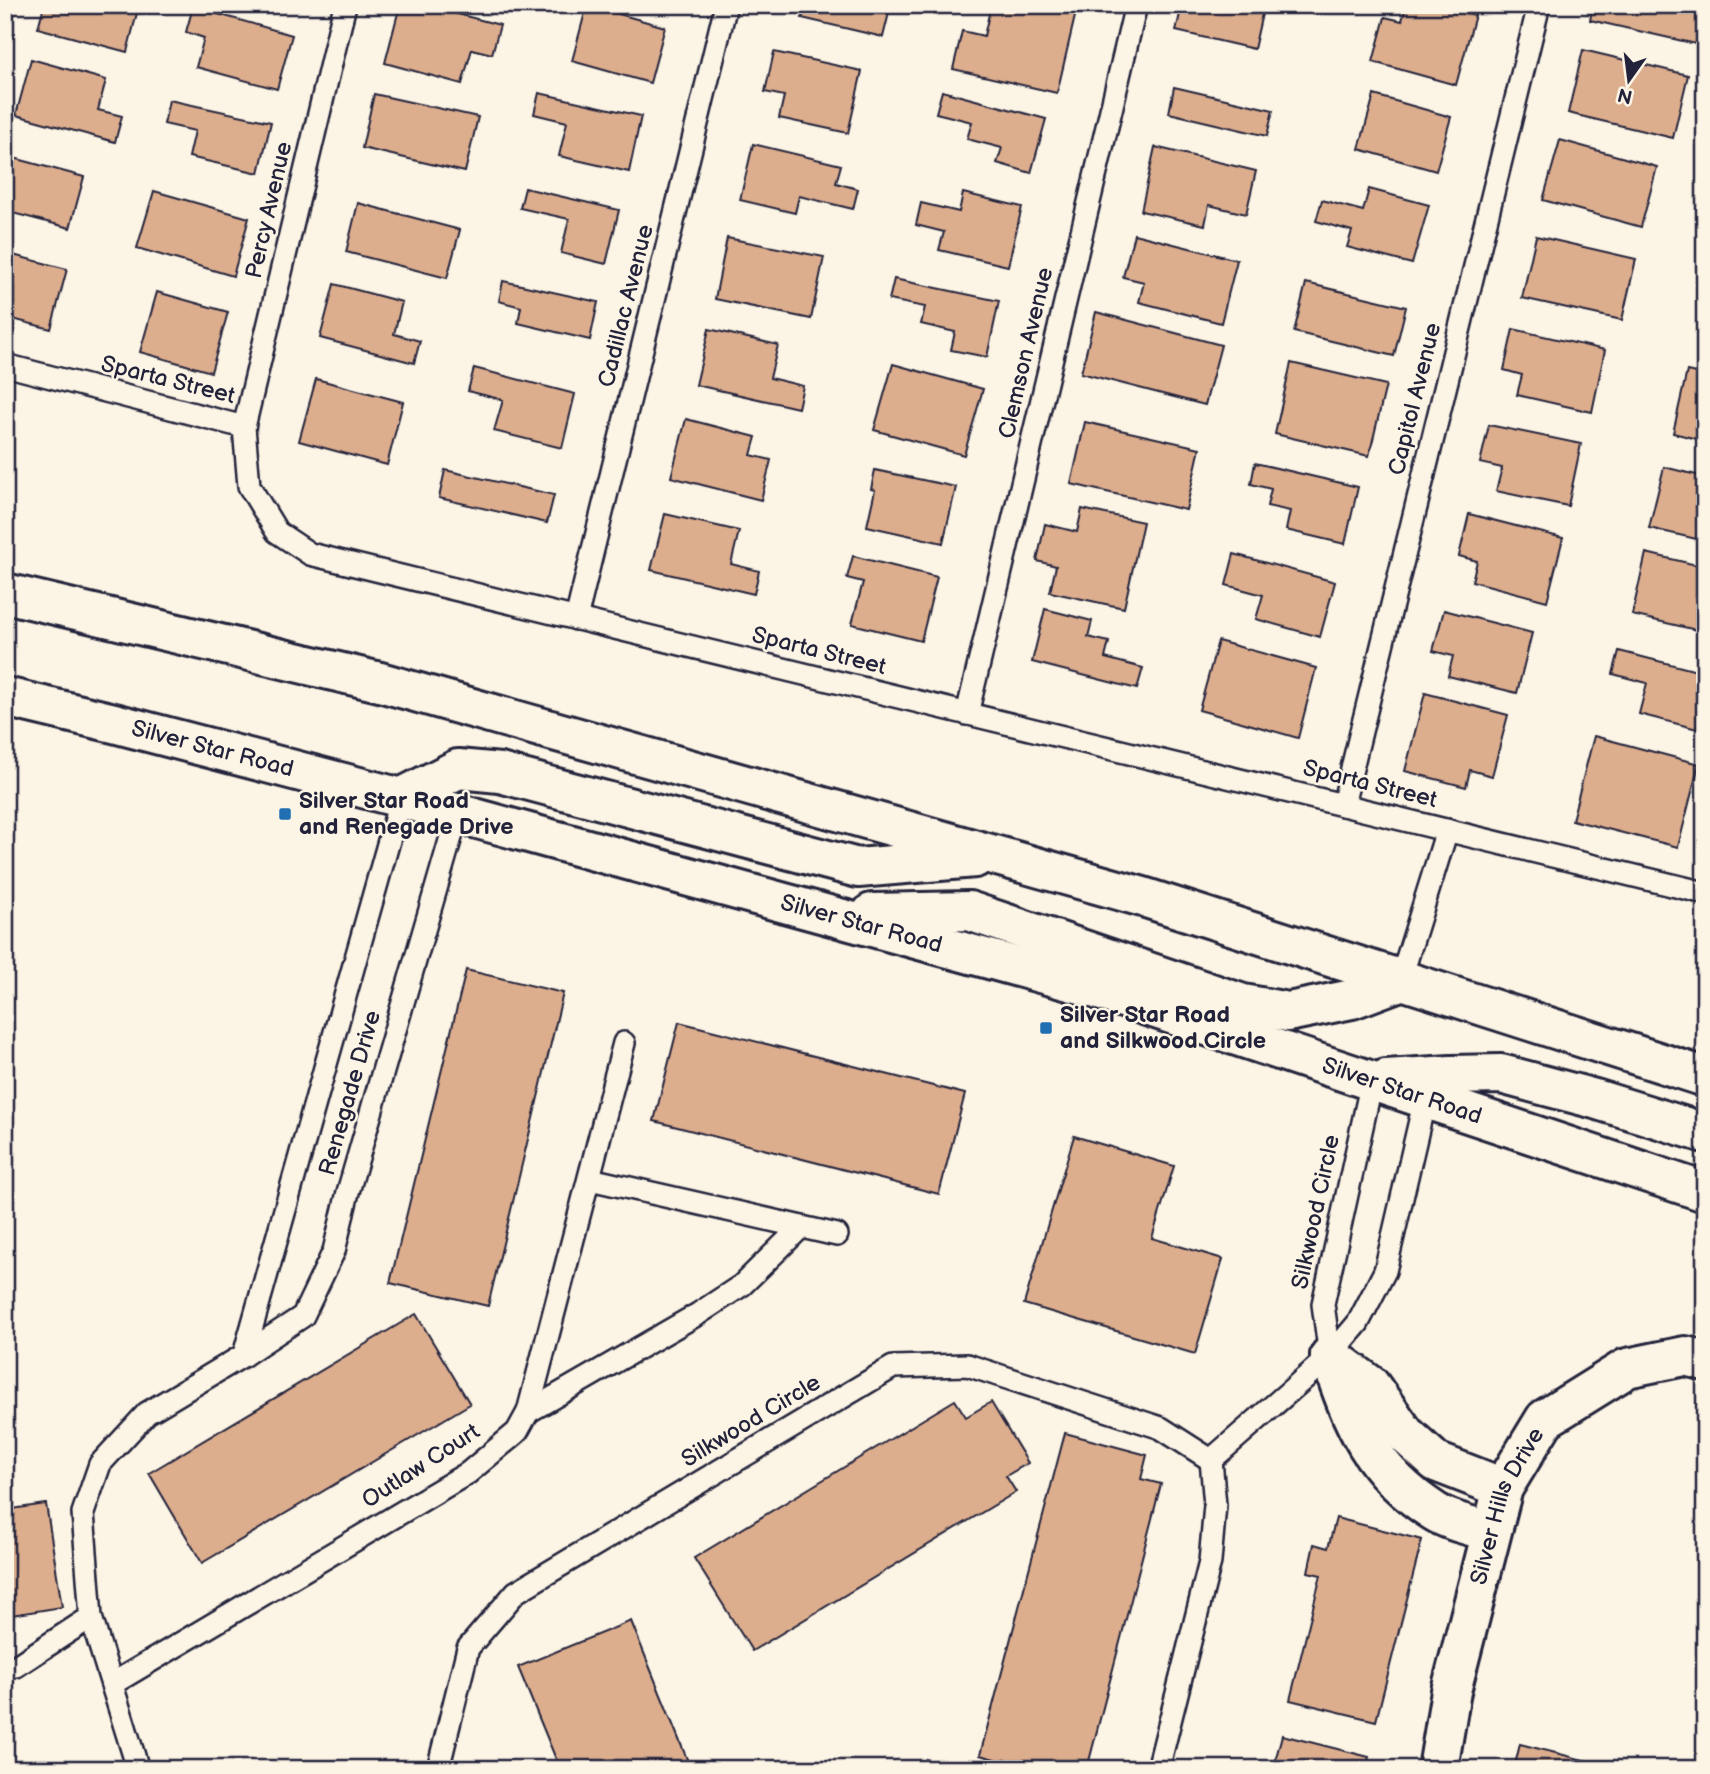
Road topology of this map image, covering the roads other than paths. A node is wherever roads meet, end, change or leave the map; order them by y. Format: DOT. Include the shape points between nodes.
graph roads {
  1 [pos="345,5"];
  2 [pos="726,5"];
  3 [pos="1136,5"];
  4 [pos="1539,5"];
  5 [pos="5,365"];
  6 [pos="244,427"];
  7 [pos="5,593"];
  8 [pos="576,619"];
  9 [pos="5,697"];
  10 [pos="967,714"];
  11 [pos="401,797"];
  12 [pos="1343,805"];
  13 [pos="457,813"];
  14 [pos="1447,830"];
  15 [pos="998,856"];
  16 [pos="1705,893"];
  17 [pos="831,914"];
  18 [pos="1400,981"];
  19 [pos="624,1042"];
  20 [pos="1705,1077"];
  21 [pos="1371,1081"];
  22 [pos="1425,1099"];
  23 [pos="1705,1133"];
  24 [pos="590,1179"];
  25 [pos="1705,1192"];
  26 [pos="801,1227"];
  27 [pos="837,1235"];
  28 [pos="244,1355"];
  29 [pos="1330,1356"];
  30 [pos="1705,1361"];
  31 [pos="528,1412"];
  32 [pos="1211,1460"];
  33 [pos="1503,1488"];
  34 [pos="1491,1532"];
  35 [pos="91,1617"];
  36 [pos="5,1668"];
  37 [pos="112,1684"];
  38 [pos="138,1769"];
  39 [pos="438,1769"];
  40 [pos="1158,1769"];
  41 [pos="1438,1769"];
  1 -- 6 [label="lane, Percy Avenue"];
  2 -- 8 [label="lane, Cadillac Avenue"];
  3 -- 10 [label="lane, Clemson Avenue"];
  4 -- 12 [label="lane, Capitol Avenue"];
  5 -- 6 [label="lane, Sparta Street"];
  6 -- 8 [label="lane, Sparta Street" via="249,486 277,532 310,554"];
  7 -- 15 [label="main road" via="380,682"];
  8 -- 10 [label="lane, Sparta Street"];
  9 -- 11 [label="main road, Silver Star Road"];
  10 -- 12 [label="lane, Sparta Street"];
  11 -- 13 [label="main road, Silver Star Road"];
  11 -- 15 [label="main road" via="458,769 500,773 858,868"];
  11 -- 28 [label="lane, Renegade Drive"];
  12 -- 14 [label="lane, Sparta Street"];
  13 -- 17 [label="main road, Silver Star Road"];
  13 -- 28 [label="lane, Renegade Drive" via="334,1251 303,1316"];
  14 -- 16 [label="lane, Sparta Street"];
  14 -- 18 [label="lane"];
  15 -- 18 [label="main road" via="1143,897"];
  17 -- 18 [label="main road" via="969,911 1243,1004 1288,1012 1352,999"];
  17 -- 21 [label="main road, Silver Star Road" via="1084,985"];
  18 -- 20 [label="main road"];
  19 -- 24 [label="lane, Outlaw Court"];
  21 -- 22 [label="main road, Silver Star Road"];
  21 -- 23 [label="main road" via="1501,1074"];
  21 -- 29 [label="lane, Silkwood Circle" via="1323,1304"];
  22 -- 25 [label="main road, Silver Star Road"];
  22 -- 29 [label="lane" via="1385,1271 1358,1323"];
  24 -- 26 [label="lane"];
  24 -- 31 [label="lane, Outlaw Court"];
  26 -- 27 [label="lane"];
  26 -- 31 [label="lane" via="741,1285"];
  28 -- 35 [label="lane, Renegade Drive" via="147,1413 100,1464 83,1513"];
  29 -- 32 [label="lane"];
  29 -- 33 [label="main road" via="1370,1385 1405,1434 1436,1462"];
  29 -- 34 [label="main road" via="1345,1403 1390,1478 1437,1513"];
  30 -- 33 [label="main road, Silver Hills Drive" via="1685,1356 1627,1368 1545,1419"];
  31 -- 37 [label="lane, Outlaw Court" via="517,1432 468,1473"];
  32 -- 39 [label="lane, Silkwood Circle" via="1161,1428 967,1365 893,1367 516,1592 468,1648"];
  32 -- 40 [label="lane" via="1215,1505 1210,1562"];
  33 -- 34 [label="main road, Silver Hills Drive"];
  34 -- 41 [label="main road, Silver Hills Drive" via="1451,1691"];
  35 -- 36 [label="lane" via="16,1666"];
  35 -- 37 [label="lane, Renegade Drive"];
  37 -- 38 [label="lane, Renegade Drive"];
}
